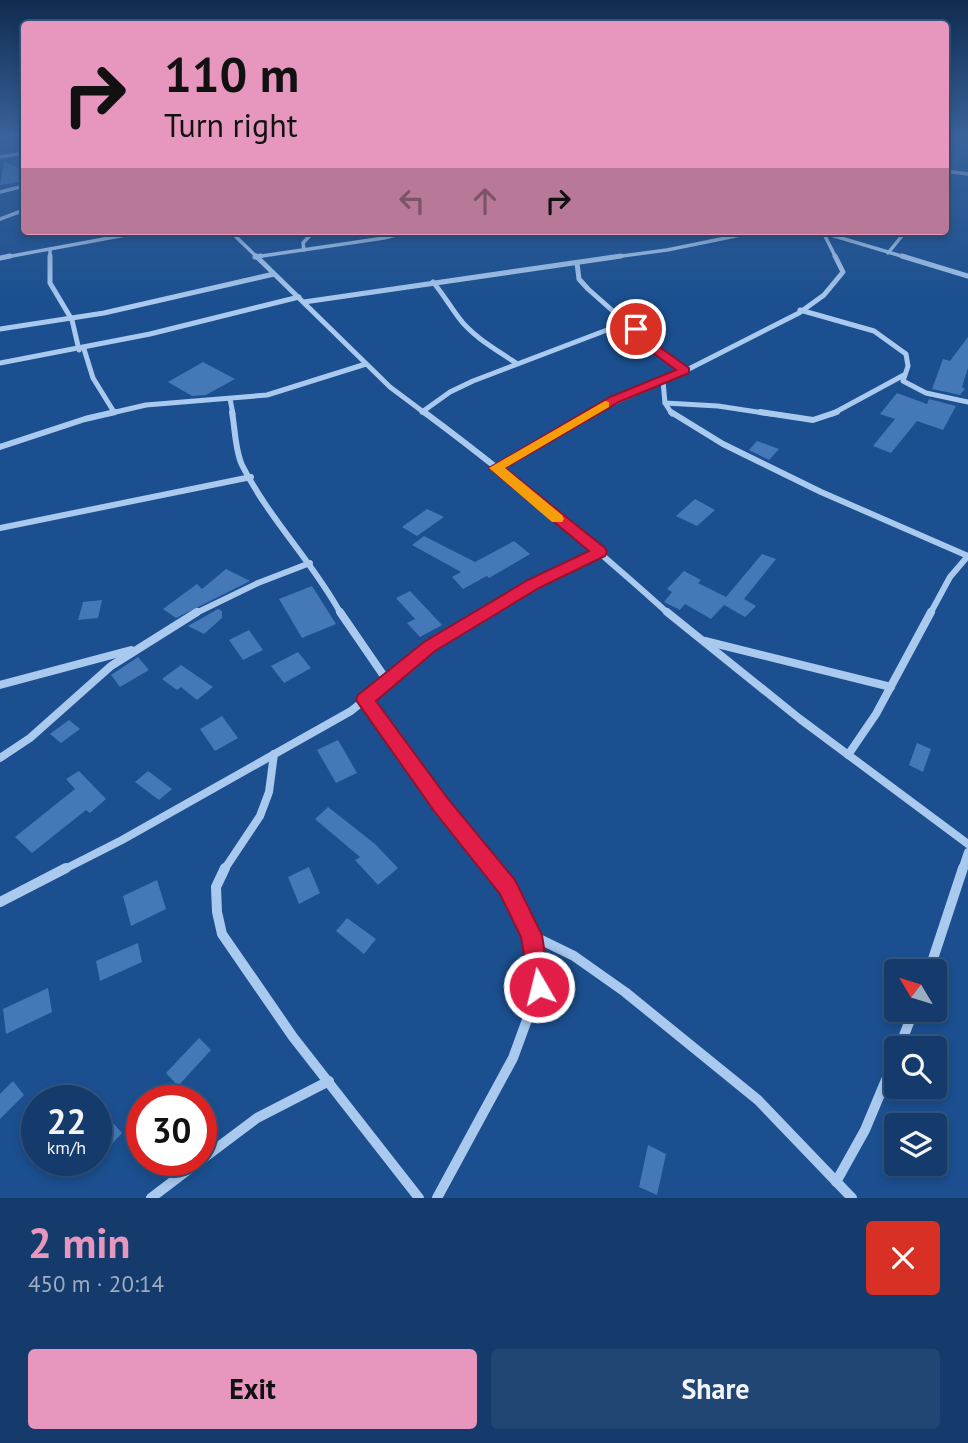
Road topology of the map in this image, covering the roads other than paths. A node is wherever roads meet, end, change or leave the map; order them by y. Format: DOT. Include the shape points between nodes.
graph roads {
  1 [pos="21,211"];
  2 [pos="0,219"];
  3 [pos="125,235"];
  4 [pos="234,235"];
  5 [pos="310,235"];
  6 [pos="396,235"];
  7 [pos="741,235"];
  8 [pos="823,235"];
  9 [pos="831,235"];
  10 [pos="903,235"];
  11 [pos="50,249"];
  12 [pos="304,250"];
  13 [pos="888,253"];
  14 [pos="255,257"];
  15 [pos="0,258"];
  16 [pos="577,263"];
  17 [pos="274,274"];
  18 [pos="968,276"];
  19 [pos="433,282"];
  20 [pos="302,300"];
  21 [pos="800,310"];
  22 [pos="72,320"];
  23 [pos="628,322"];
  24 [pos="0,329"];
  25 [pos="81,349"];
  26 [pos="0,363"];
  27 [pos="516,363"];
  28 [pos="366,364"];
  29 [pos="685,370"];
  30 [pos="904,375"];
  31 [pos="663,381"];
  32 [pos="230,399"];
  33 [pos="968,402"];
  34 [pos="665,403"];
  35 [pos="114,412"];
  36 [pos="422,412"];
  37 [pos="0,447"];
  38 [pos="496,468"];
  39 [pos="251,478"];
  40 [pos="0,528"];
  41 [pos="600,552"];
  42 [pos="968,556"];
  43 [pos="310,563"];
  44 [pos="701,640"];
  45 [pos="138,648"];
  46 [pos="388,682"];
  47 [pos="0,685"];
  48 [pos="891,687"];
  49 [pos="365,700"];
  50 [pos="274,754"];
  51 [pos="848,755"];
  52 [pos="0,758"];
  53 [pos="968,844"];
  54 [pos="968,852"];
  55 [pos="0,902"];
  56 [pos="531,935"];
  57 [pos="933,959"];
  58 [pos="329,1081"];
  59 [pos="884,1084"];
  60 [pos="217,1148"];
  61 [pos="180,1176"];
  62 [pos="836,1182"];
  63 [pos="151,1198"];
  64 [pos="419,1198"];
  65 [pos="437,1198"];
  66 [pos="852,1198"];
  1 -- 2 [label="street"];
  3 -- 11 [label="street"];
  4 -- 14 [label="street"];
  5 -- 12 [label="street" via="303,243"];
  6 -- 12 [label="street"];
  7 -- 16 [label="street"];
  8 -- 21 [label="street" via="844,272 837,283"];
  9 -- 13 [label="street"];
  10 -- 13 [label="street"];
  11 -- 15 [label="street"];
  11 -- 22 [label="street" via="50,284"];
  12 -- 14 [label="street"];
  13 -- 18 [label="street"];
  14 -- 17 [label="street"];
  16 -- 19 [label="street"];
  16 -- 23 [label="street" via="579,279"];
  17 -- 20 [label="street"];
  17 -- 22 [label="street"];
  19 -- 20 [label="street"];
  19 -- 27 [label="street" via="459,318"];
  20 -- 25 [label="street"];
  20 -- 28 [label="street"];
  21 -- 29 [label="street"];
  21 -- 30 [label="street" via="858,324 887,339 905,354 908,366"];
  22 -- 24 [label="street"];
  22 -- 25 [label="street"];
  23 -- 27 [label="street"];
  23 -- 29 [label="street"];
  25 -- 26 [label="street"];
  25 -- 35 [label="street"];
  27 -- 36 [label="street" via="450,392"];
  28 -- 32 [label="street" via="267,396"];
  28 -- 36 [label="street"];
  29 -- 31 [label="street"];
  30 -- 33 [label="street" via="902,381 911,387 942,399"];
  30 -- 34 [label="street" via="813,420"];
  31 -- 34 [label="street"];
  31 -- 38 [label="street" via="615,400"];
  32 -- 35 [label="street"];
  32 -- 39 [label="street" via="241,463"];
  34 -- 42 [label="street" via="673,415 774,470"];
  35 -- 37 [label="street"];
  36 -- 38 [label="street"];
  38 -- 41 [label="street"];
  39 -- 40 [label="street"];
  39 -- 43 [label="street"];
  41 -- 44 [label="street"];
  41 -- 46 [label="street" via="534,584 429,647"];
  42 -- 48 [label="street" via="950,577"];
  43 -- 45 [label="street" via="193,614"];
  43 -- 46 [label="street"];
  44 -- 48 [label="street"];
  44 -- 51 [label="street"];
  45 -- 47 [label="street"];
  45 -- 52 [label="street" via="111,665"];
  46 -- 49 [label="street"];
  48 -- 51 [label="street"];
  49 -- 50 [label="street"];
  49 -- 56 [label="street" via="508,887"];
  50 -- 55 [label="street"];
  50 -- 58 [label="street" via="260,816 216,887 217,912 222,934 245,969"];
  51 -- 53 [label="street"];
  54 -- 57 [label="street"];
  56 -- 62 [label="street" via="574,956 625,992 758,1100"];
  56 -- 65 [label="street" via="539,987 535,999 513,1058"];
  58 -- 60 [label="street" via="257,1118"];
  58 -- 64 [label="street"];
  59 -- 62 [label="street"];
  61 -- 63 [label="street"];
  62 -- 66 [label="street"];
}
